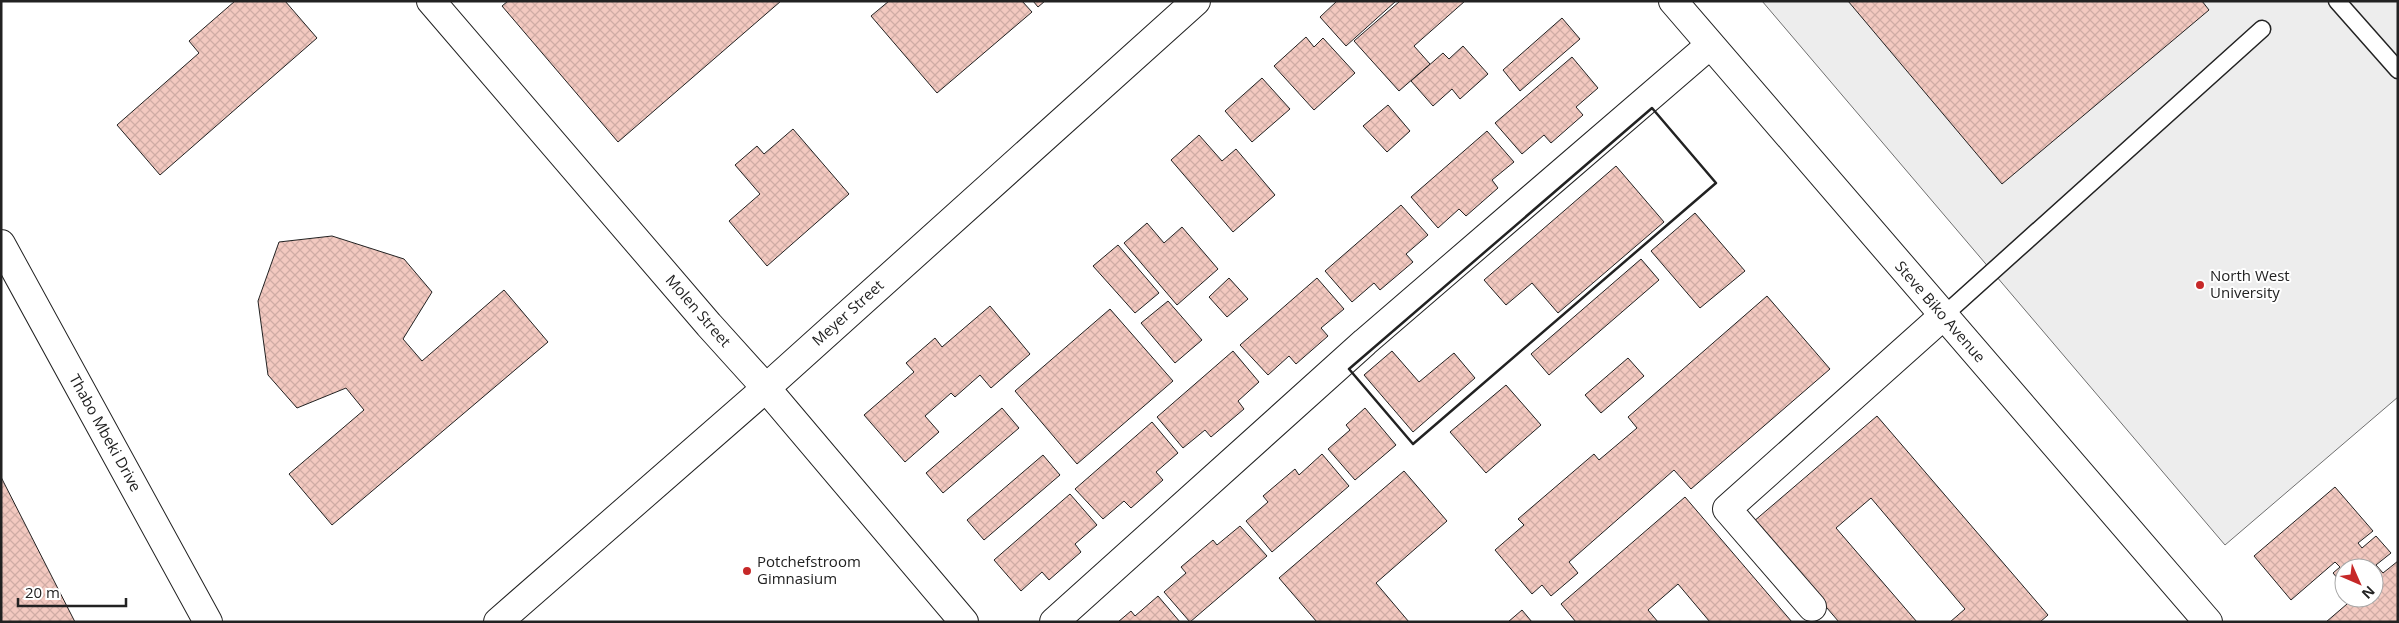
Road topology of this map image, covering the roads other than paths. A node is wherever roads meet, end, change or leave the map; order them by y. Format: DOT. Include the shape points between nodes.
graph roads {
  1 [pos="431,1"];
  2 [pos="1196,1"];
  3 [pos="1673,1"];
  4 [pos="2337,1"];
  5 [pos="2262,29"];
  6 [pos="1710,45"];
  7 [pos="2398,70"];
  8 [pos="1,244"];
  9 [pos="1943,316"];
  10 [pos="766,388"];
  11 [pos="1812,607"];
  12 [pos="208,622"];
  13 [pos="498,622"];
  14 [pos="964,622"];
  15 [pos="1054,622"];
  16 [pos="2208,622"];
  1 -- 10 [label="street, Molen Street"];
  2 -- 10 [label="street, Meyer Street"];
  3 -- 6 [label="street, Steve Biko Avenue"];
  4 -- 7 [label="lane"];
  5 -- 9 [label="lane"];
  6 -- 9 [label="street, Steve Biko Avenue"];
  6 -- 15 [label="street" via="1365,342"];
  8 -- 12 [label="street, Thabo Mbeki Drive"];
  9 -- 11 [label="street" via="1727,509"];
  9 -- 16 [label="street, Steve Biko Avenue"];
  10 -- 13 [label="street, Meyer Street"];
  10 -- 14 [label="street, Molen Street"];
}
